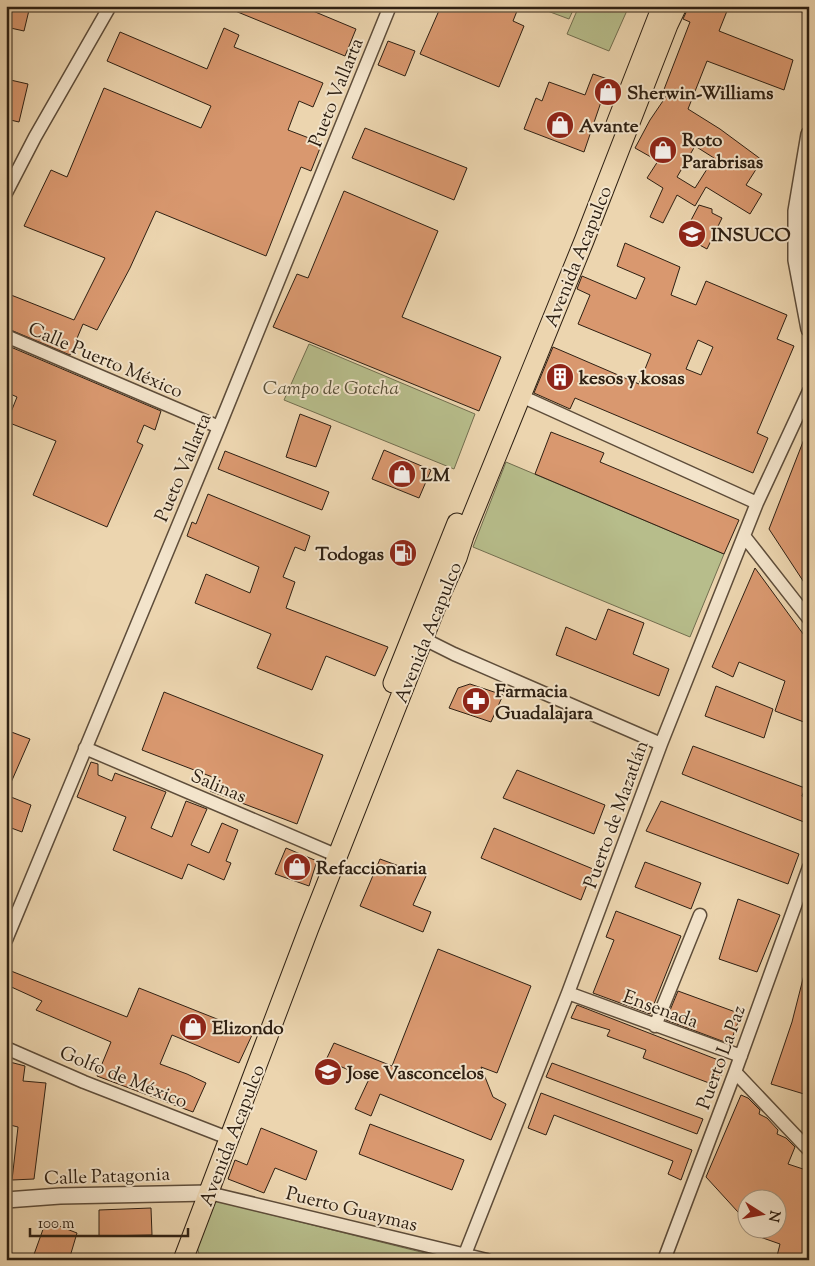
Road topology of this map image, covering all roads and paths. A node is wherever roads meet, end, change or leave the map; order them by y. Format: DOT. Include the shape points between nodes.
graph roads {
  1 [pos="110,6"];
  2 [pos="390,6"];
  3 [pos="662,6"];
  4 [pos="678,6"];
  5 [pos="809,134"];
  6 [pos="6,193"];
  7 [pos="806,308"];
  8 [pos="809,329"];
  9 [pos="6,336"];
  10 [pos="809,391"];
  11 [pos="521,396"];
  12 [pos="219,427"];
  13 [pos="757,503"];
  14 [pos="744,536"];
  15 [pos="809,619"];
  16 [pos="424,639"];
  17 [pos="661,744"];
  18 [pos="85,748"];
  19 [pos="333,853"];
  20 [pos="809,866"];
  21 [pos="700,915"];
  22 [pos="6,940"];
  23 [pos="568,993"];
  24 [pos="655,1026"];
  25 [pos="6,1048"];
  26 [pos="741,1056"];
  27 [pos="735,1072"];
  28 [pos="223,1136"];
  29 [pos="809,1150"];
  30 [pos="203,1192"];
  31 [pos="6,1200"];
  32 [pos="465,1254"];
  33 [pos="171,1260"];
  34 [pos="183,1260"];
  35 [pos="486,1260"];
  36 [pos="664,1260"];
  1 -- 6 [label="street"];
  2 -- 12 [label="street, Pueto Vallarta"];
  3 -- 19 [label="main road, Avenida Acapulco" via="434,578"];
  4 -- 11 [label="main road, Avenida Acapulco"];
  5 -- 7 [label="street" via="796,210 796,260"];
  7 -- 8 [label="street"];
  9 -- 12 [label="street, Calle Puerto México"];
  10 -- 13 [label="street, Puerto de Mazatlán"];
  11 -- 13 [label="street"];
  11 -- 16 [label="main road, Avenida Acapulco"];
  12 -- 18 [label="street, Pueto Vallarta"];
  13 -- 14 [label="street, Puerto de Mazatlán"];
  14 -- 15 [label="street"];
  14 -- 17 [label="street, Puerto de Mazatlán"];
  16 -- 17 [label="street"];
  16 -- 19 [label="main road, Avenida Acapulco"];
  17 -- 23 [label="street, Puerto de Mazatlán"];
  18 -- 19 [label="street, Salinas"];
  18 -- 22 [label="street, Pueto Vallarta"];
  19 -- 28 [label="main road, Avenida Acapulco"];
  20 -- 26 [label="street, Puerto La Paz"];
  21 -- 24 [label="street"];
  23 -- 24 [label="street, Ensenada"];
  23 -- 32 [label="street, Puerto de Mazatlán"];
  24 -- 26 [label="street, Ensenada"];
  25 -- 28 [label="street, Golfo de México"];
  26 -- 27 [label="street, Puerto La Paz"];
  27 -- 29 [label="street"];
  27 -- 36 [label="street, Puerto La Paz"];
  28 -- 30 [label="main road, Avenida Acapulco"];
  30 -- 31 [label="street, Calle Patagonia"];
  30 -- 32 [label="street, Puerto Guaymas"];
  30 -- 33 [label="main road, Avenida Acapulco"];
  30 -- 34 [label="main road, Avenida Acapulco"];
  32 -- 35 [label="street, Puerto Guaymas"];
}
